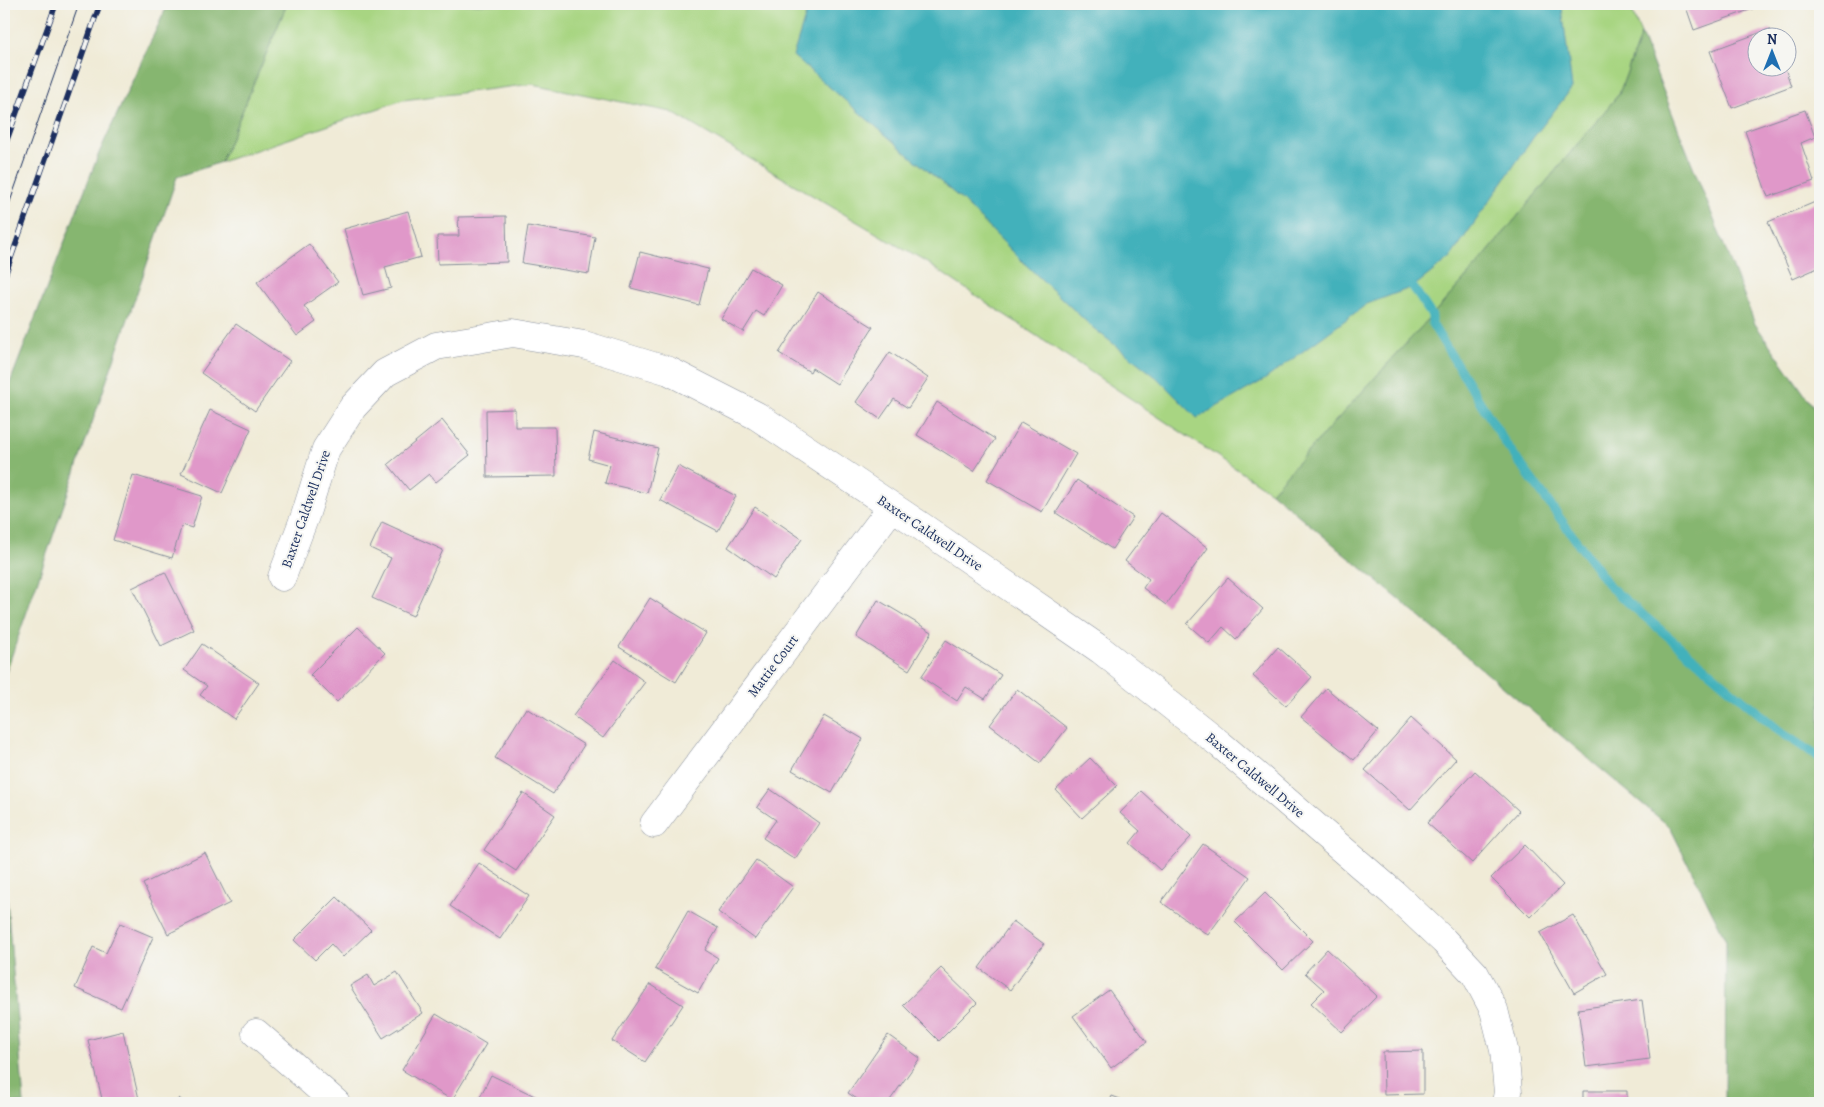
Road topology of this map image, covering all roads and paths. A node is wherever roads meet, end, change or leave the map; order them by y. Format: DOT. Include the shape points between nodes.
graph roads {
  1 [pos="892,507"];
  2 [pos="282,577"];
  3 [pos="654,824"];
  4 [pos="256,1033"];
  5 [pos="336,1103"];
  6 [pos="1506,1103"];
  1 -- 2 [label="street, Baxter Caldwell Drive" via="756,416 669,371 584,345 513,333 436,346 385,372 353,407 326,449"];
  1 -- 3 [label="street, Mattie Court"];
  1 -- 6 [label="street, Baxter Caldwell Drive" via="1102,650 1221,744 1444,941 1475,974 1494,1010 1504,1050"];
  4 -- 5 [label="street"];
}
